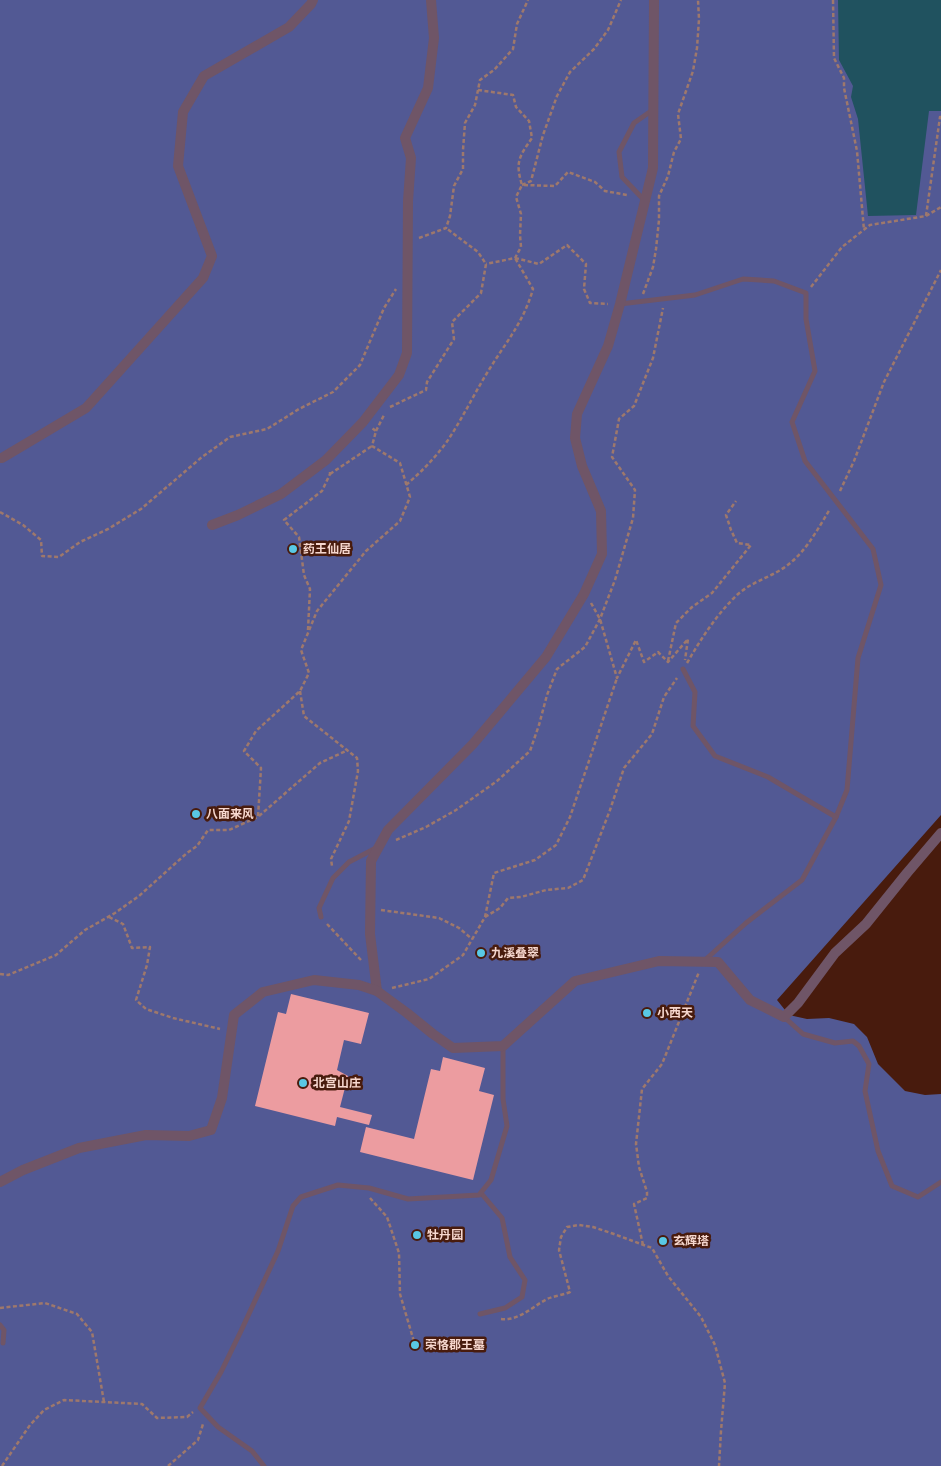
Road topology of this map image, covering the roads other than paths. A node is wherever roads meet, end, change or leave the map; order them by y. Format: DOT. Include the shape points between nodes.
graph roads {
  1 [pos="313,0"];
  2 [pos="431,0"];
  3 [pos="654,0"];
  4 [pos="654,108"];
  5 [pos="643,199"];
  6 [pos="620,304"];
  7 [pos="0,458"];
  8 [pos="212,525"];
  9 [pos="683,669"];
  10 [pos="836,817"];
  11 [pos="941,833"];
  12 [pos="379,847"];
  13 [pos="321,917"];
  14 [pos="703,962"];
  15 [pos="377,991"];
  16 [pos="784,1017"];
  17 [pos="503,1046"];
  18 [pos="0,1182"];
  19 [pos="941,1182"];
  20 [pos="481,1193"];
  21 [pos="480,1314"];
  22 [pos="0,1325"];
  23 [pos="3,1343"];
  24 [pos="264,1466"];
  1 -- 7 [label="street" via="289,28 204,76 183,112 178,166 212,256 203,278 86,408"];
  2 -- 8 [label="street" via="434,38 428,88 405,138 411,158 406,353 399,375 363,422 326,460 281,494"];
  3 -- 4 [label="street"];
  4 -- 5 [label="street" via="653,168"];
  4 -- 5 [label="lane" via="634,123 619,152 622,177"];
  5 -- 6 [label="street"];
  6 -- 10 [label="lane" via="695,295 743,280 774,282 806,293 806,319 815,371 792,422 805,461 873,550 880,585 858,658 847,790"];
  6 -- 12 [label="street" via="608,346 577,414 575,438 582,466 601,512 602,554 584,594 546,657 473,744 388,830"];
  9 -- 10 [label="lane" via="695,692 693,726 715,756 768,777"];
  10 -- 14 [label="lane" via="802,880"];
  11 -- 16 [label="street" via="866,924 835,953"];
  12 -- 13 [label="lane" via="349,862 333,878 319,908"];
  12 -- 15 [label="street" via="371,861 370,909"];
  14 -- 16 [label="street" via="718,962 750,1000"];
  14 -- 17 [label="street" via="659,962 575,981"];
  15 -- 17 [label="street" via="453,1048"];
  15 -- 18 [label="street" via="359,985 314,980 263,992 234,1015 222,1098 211,1130 189,1136 146,1135 79,1148"];
  16 -- 19 [label="lane" via="803,1034 835,1043 853,1041 859,1046 869,1064 865,1091 878,1151 892,1186 918,1198"];
  17 -- 20 [label="lane" via="502,1099 507,1126 491,1180"];
  20 -- 21 [label="lane" via="502,1218 510,1257 525,1280 522,1297 505,1308"];
  20 -- 24 [label="lane" via="479,1196 408,1199 369,1188 338,1185 301,1197 293,1206 278,1250 241,1331 200,1408 252,1451"];
  22 -- 23 [label="lane" via="4,1330"];
}
